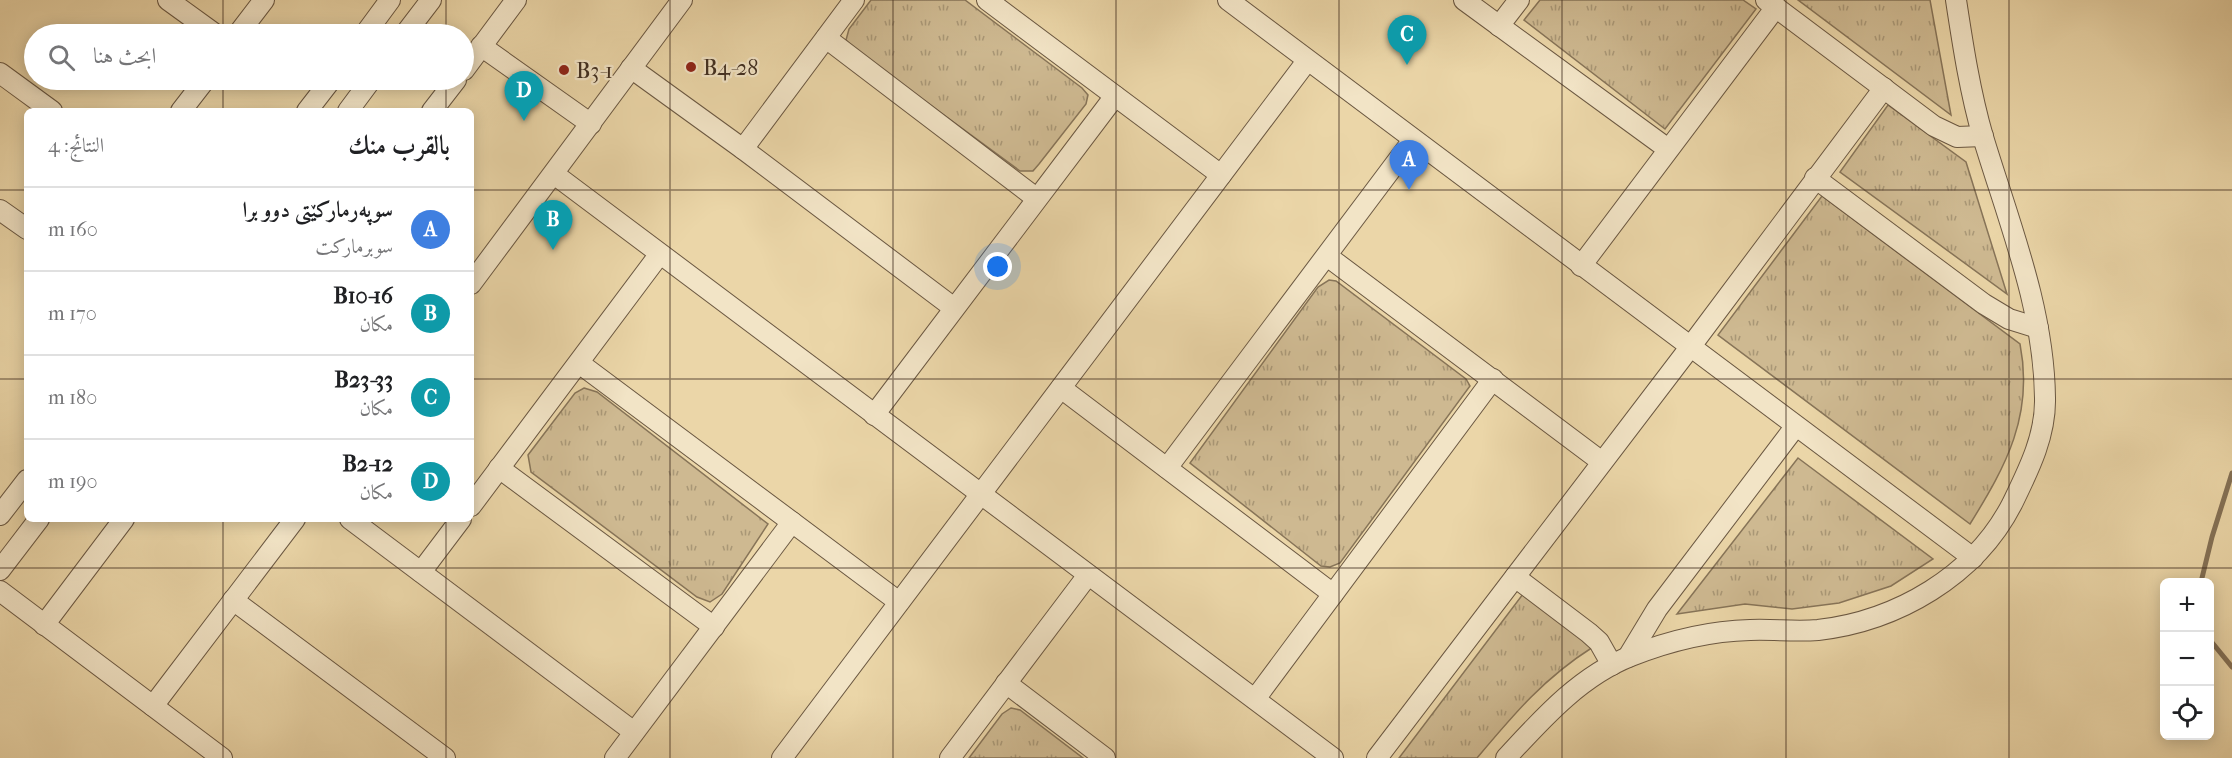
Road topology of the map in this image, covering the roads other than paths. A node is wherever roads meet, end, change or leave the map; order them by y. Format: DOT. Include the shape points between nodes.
graph roads {
  1 [pos="168,0"];
  2 [pos="264,0"];
  3 [pos="390,0"];
  4 [pos="431,0"];
  5 [pos="516,0"];
  6 [pos="682,0"];
  7 [pos="854,0"];
  8 [pos="987,0"];
  9 [pos="1228,0"];
  10 [pos="1464,0"];
  11 [pos="1519,0"];
  12 [pos="1956,0"];
  13 [pos="1771,3"];
  14 [pos="201,24"];
  15 [pos="246,24"];
  16 [pos="372,24"];
  17 [pos="413,24"];
  18 [pos="1499,26"];
  19 [pos="825,38"];
  20 [pos="481,46"];
  21 [pos="474,56"];
  22 [pos="1307,61"];
  23 [pos="631,68"];
  24 [pos="0,73"];
  25 [pos="1884,88"];
  26 [pos="197,90"];
  27 [pos="323,90"];
  28 [pos="331,90"];
  29 [pos="363,90"];
  30 [pos="448,90"];
  31 [pos="1115,96"];
  32 [pos="48,108"];
  33 [pos="183,108"];
  34 [pos="309,108"];
  35 [pos="346,108"];
  36 [pos="350,108"];
  37 [pos="434,108"];
  38 [pos="591,124"];
  39 [pos="1983,136"];
  40 [pos="1413,141"];
  41 [pos="743,149"];
  42 [pos="1668,149"];
  43 [pos="554,174"];
  44 [pos="1221,175"];
  45 [pos="1815,178"];
  46 [pos="1036,198"];
  47 [pos="0,210"];
  48 [pos="24,226"];
  49 [pos="659,255"];
  50 [pos="1327,256"];
  51 [pos="1581,266"];
  52 [pos="474,280"];
  53 [pos="954,308"];
  54 [pos="2038,328"];
  55 [pos="1691,346"];
  56 [pos="579,363"];
  57 [pos="1493,379"];
  58 [pos="1061,388"];
  59 [pos="874,415"];
  60 [pos="1796,427"];
  61 [pos="1602,462"];
  62 [pos="499,468"];
  63 [pos="1167,468"];
  64 [pos="24,484"];
  65 [pos="980,495"];
  66 [pos="474,502"];
  67 [pos="0,515"];
  68 [pos="37,522"];
  69 [pos="122,522"];
  70 [pos="293,522"];
  71 [pos="354,522"];
  72 [pos="459,522"];
  73 [pos="792,522"];
  74 [pos="1973,558"];
  75 [pos="0,570"];
  76 [pos="421,572"];
  77 [pos="1088,576"];
  78 [pos="1515,577"];
  79 [pos="0,591"];
  80 [pos="1333,594"];
  81 [pos="233,600"];
  82 [pos="899,602"];
  83 [pos="44,625"];
  84 [pos="714,627"];
  85 [pos="1620,661"];
  86 [pos="1006,683"];
  87 [pos="1255,699"];
  88 [pos="153,706"];
  89 [pos="634,732"];
  90 [pos="222,758"];
  91 [pos="445,758"];
  92 [pos="615,758"];
  93 [pos="782,758"];
  94 [pos="950,758"];
  95 [pos="1105,758"];
  96 [pos="1333,758"];
  97 [pos="1377,758"];
  98 [pos="1506,758"];
  1 -- 14 [label="street"];
  2 -- 15 [label="street"];
  3 -- 16 [label="street"];
  4 -- 17 [label="street"];
  5 -- 20 [label="street"];
  6 -- 23 [label="street"];
  7 -- 19 [label="street"];
  8 -- 31 [label="street"];
  9 -- 22 [label="street"];
  10 -- 18 [label="street"];
  11 -- 18 [label="street"];
  12 -- 39 [label="street" via="1970,86"];
  13 -- 25 [label="street"];
  13 -- 42 [label="street"];
  18 -- 42 [label="street"];
  19 -- 41 [label="street"];
  19 -- 46 [label="street"];
  20 -- 21 [label="street"];
  20 -- 38 [label="street"];
  22 -- 40 [label="street"];
  22 -- 44 [label="street"];
  23 -- 38 [label="street"];
  23 -- 41 [label="street"];
  24 -- 32 [label="street"];
  25 -- 39 [label="street" via="1945,133 1957,137"];
  25 -- 45 [label="street"];
  26 -- 33 [label="street"];
  27 -- 34 [label="street"];
  28 -- 35 [label="street"];
  29 -- 36 [label="street"];
  30 -- 37 [label="street"];
  31 -- 44 [label="street"];
  31 -- 46 [label="street"];
  38 -- 43 [label="street"];
  39 -- 54 [label="street" via="2020,252"];
  40 -- 50 [label="street"];
  40 -- 51 [label="street"];
  41 -- 53 [label="street"];
  42 -- 51 [label="street"];
  43 -- 49 [label="street"];
  43 -- 52 [label="street"];
  44 -- 58 [label="street"];
  45 -- 54 [label="street" via="1984,304 2010,319"];
  45 -- 55 [label="street"];
  46 -- 53 [label="street"];
  47 -- 48 [label="street"];
  49 -- 56 [label="street"];
  49 -- 59 [label="street"];
  50 -- 57 [label="street"];
  50 -- 63 [label="street"];
  51 -- 55 [label="street"];
  53 -- 59 [label="street"];
  54 -- 74 [label="street" via="2045,401 2032,464 2005,516"];
  55 -- 60 [label="street"];
  55 -- 61 [label="street"];
  56 -- 62 [label="street"];
  56 -- 73 [label="street"];
  57 -- 61 [label="street"];
  57 -- 80 [label="street"];
  58 -- 63 [label="street"];
  58 -- 65 [label="street"];
  59 -- 65 [label="street"];
  60 -- 74 [label="street"];
  60 -- 85 [label="street"];
  61 -- 78 [label="street"];
  62 -- 66 [label="street"];
  62 -- 84 [label="street"];
  63 -- 80 [label="street"];
  64 -- 67 [label="street"];
  65 -- 77 [label="street"];
  65 -- 82 [label="street"];
  68 -- 75 [label="street"];
  69 -- 83 [label="street"];
  70 -- 81 [label="street"];
  71 -- 76 [label="street"];
  72 -- 76 [label="street"];
  73 -- 82 [label="street"];
  73 -- 84 [label="street"];
  74 -- 85 [label="street" via="1905,606 1869,620 1814,630 1722,631 1665,644"];
  76 -- 89 [label="street"];
  77 -- 86 [label="street"];
  77 -- 87 [label="street"];
  78 -- 85 [label="street"];
  78 -- 97 [label="street"];
  79 -- 83 [label="street"];
  80 -- 87 [label="street"];
  81 -- 88 [label="street"];
  81 -- 91 [label="street"];
  82 -- 93 [label="street"];
  83 -- 88 [label="street"];
  84 -- 89 [label="street"];
  85 -- 98 [label="street" via="1580,685"];
  86 -- 94 [label="street"];
  86 -- 95 [label="street"];
  87 -- 96 [label="street"];
  88 -- 90 [label="street"];
  89 -- 92 [label="street"];
}
